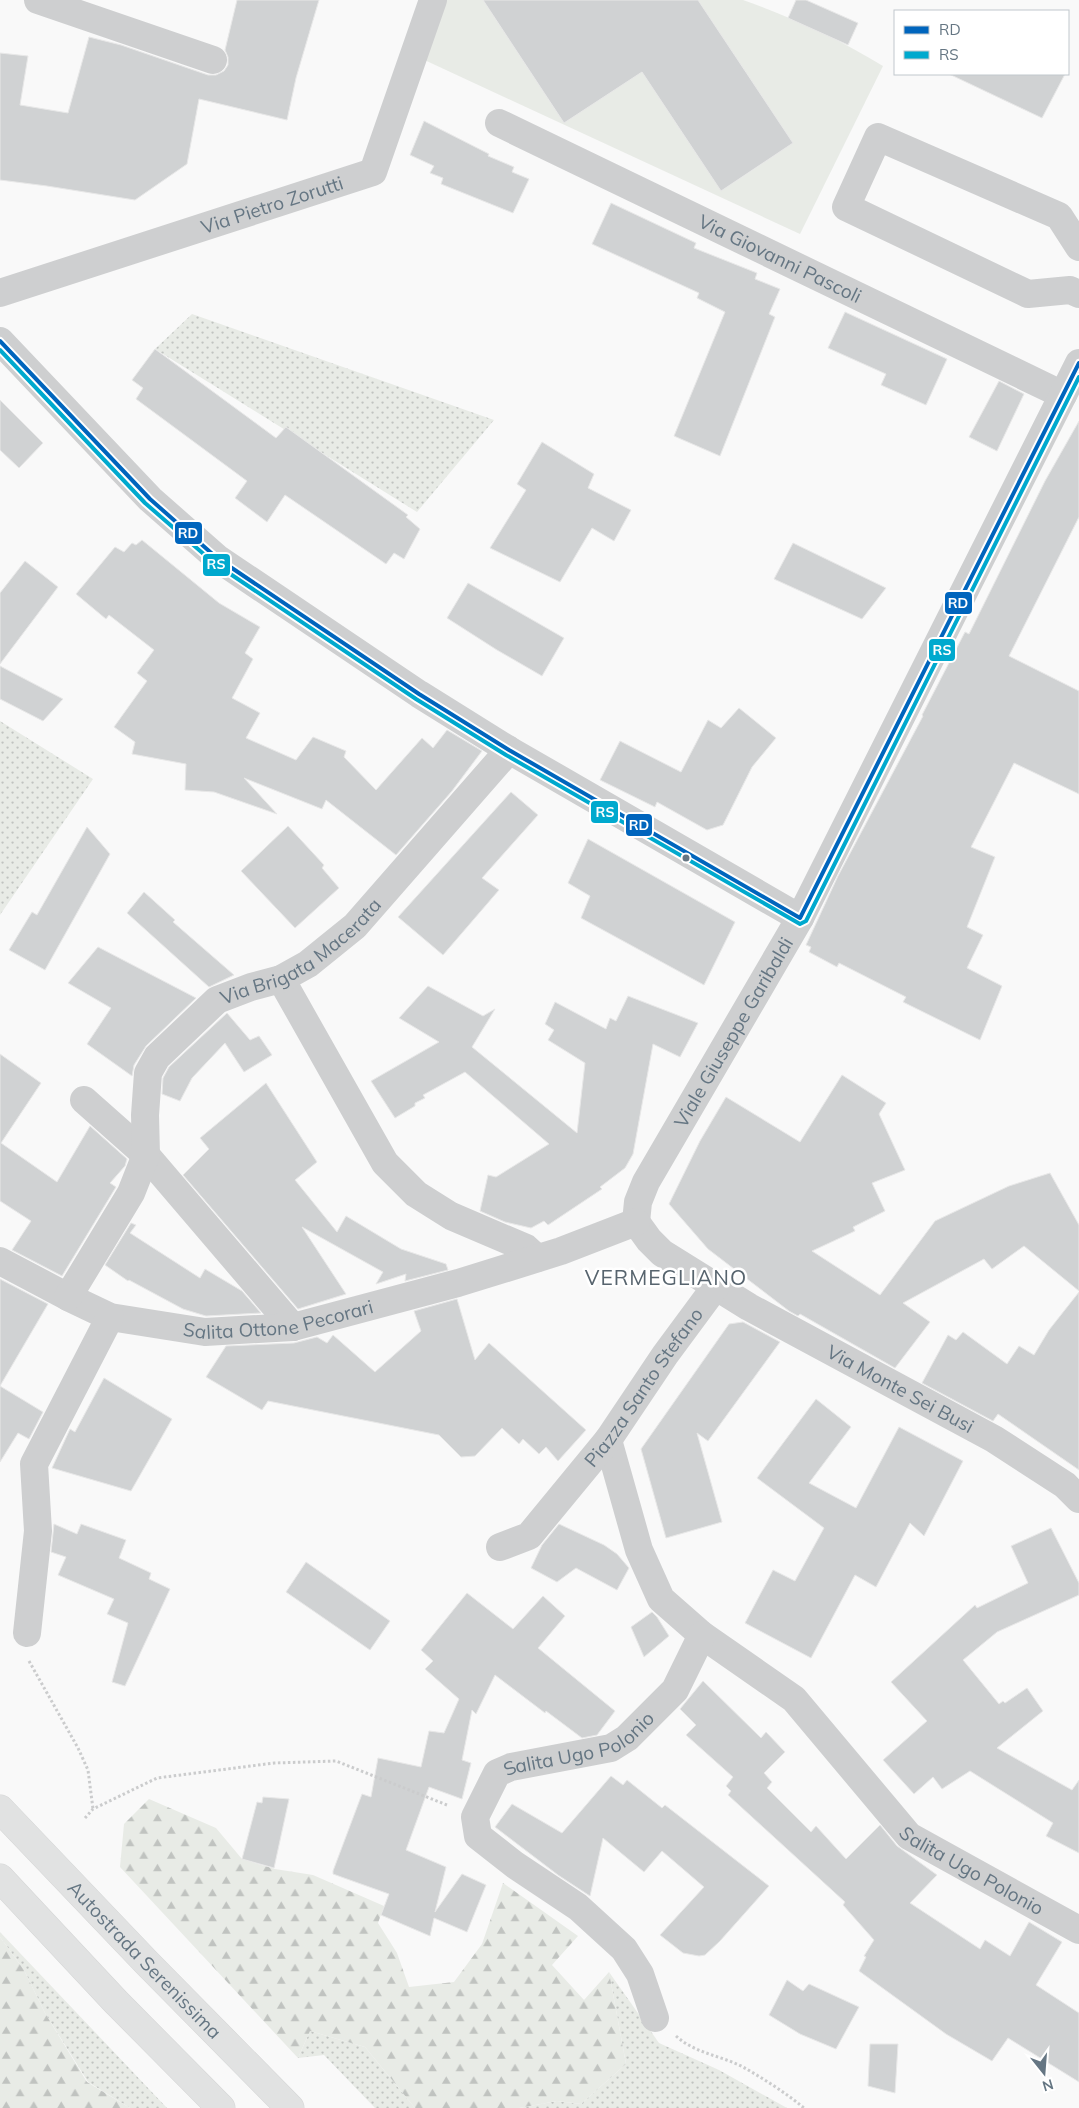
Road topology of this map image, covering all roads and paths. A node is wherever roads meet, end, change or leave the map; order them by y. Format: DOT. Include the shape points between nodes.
graph roads {
  1 [pos="38,0"];
  2 [pos="433,0"];
  3 [pos="213,60"];
  4 [pos="499,123"];
  5 [pos="1079,247"];
  6 [pos="0,294"];
  7 [pos="1079,294"];
  8 [pos="0,341"];
  9 [pos="1079,363"];
  10 [pos="1063,395"];
  11 [pos="509,750"];
  12 [pos="800,918"];
  13 [pos="281,979"];
  14 [pos="84,1100"];
  15 [pos="146,1155"];
  16 [pos="636,1222"];
  17 [pos="549,1255"];
  18 [pos="0,1261"];
  19 [pos="716,1286"];
  20 [pos="68,1297"];
  21 [pos="110,1317"];
  22 [pos="293,1327"];
  23 [pos="608,1440"];
  24 [pos="1079,1499"];
  25 [pos="500,1547"];
  26 [pos="27,1633"];
  27 [pos="702,1636"];
  28 [pos="0,1808"];
  29 [pos="93,1809"];
  30 [pos="475,1817"];
  31 [pos="85,1818"];
  32 [pos="0,1878"];
  33 [pos="1079,1930"];
  34 [pos="655,2018"];
  35 [pos="221,2108"];
  36 [pos="290,2108"];
  37 [pos="804,2108"];
  1 -- 3 [label="street"];
  2 -- 6 [label="street, Via Pietro Zorutti" via="372,172"];
  4 -- 10 [label="street, Via Giovanni Pascoli"];
  5 -- 7 [label="street" via="1059,216 878,137 846,207 1028,294 1070,290"];
  8 -- 11 [label="street" via="150,499 217,558 419,694"];
  9 -- 10 [label="street, Viale Giuseppe Garibaldi"];
  10 -- 12 [label="street, Viale Giuseppe Garibaldi"];
  11 -- 12 [label="street"];
  11 -- 13 [label="street, Via Brigata Macerata" via="355,926 308,964"];
  12 -- 16 [label="street, Viale Giuseppe Garibaldi" via="646,1182 638,1202"];
  13 -- 15 [label="street, Via Brigata Macerata" via="216,1000 157,1057 148,1073"];
  13 -- 17 [label="street" via="385,1164 416,1194 451,1216"];
  14 -- 15 [label="street"];
  15 -- 20 [label="street, Via Brigata Macerata" via="131,1193"];
  15 -- 22 [label="street"];
  16 -- 17 [label="street"];
  16 -- 19 [label="street" via="662,1253"];
  17 -- 22 [label="street, Salita Ottone Pecorari"];
  18 -- 20 [label="street, Salita Ottone Pecorari"];
  19 -- 23 [label="street, Piazza Santo Stefano"];
  19 -- 24 [label="street, Via Monte Sei Busi" via="994,1439 1065,1485"];
  20 -- 21 [label="street, Salita Ottone Pecorari"];
  21 -- 22 [label="street, Salita Ottone Pecorari" via="205,1332"];
  21 -- 26 [label="street" via="34,1464 38,1531"];
  23 -- 25 [label="street, Piazza Santo Stefano" via="528,1536"];
  23 -- 27 [label="street, Salita Ugo Polonio" via="639,1550 661,1599"];
  26 -- 29 [label="path" via="29,1663 88,1770"];
  27 -- 30 [label="street, Salita Ugo Polonio" via="675,1690 627,1738 611,1748 511,1767 497,1773"];
  27 -- 33 [label="street, Salita Ugo Polonio" via="794,1700 908,1836"];
  28 -- 36 [label="highway, Autostrada Serenissima"];
  29 -- 30 [label="path" via="156,1778 274,1762 336,1761"];
  29 -- 31 [label="path"];
  30 -- 34 [label="street" via="478,1836 578,1908 624,1949 640,1974"];
  32 -- 35 [label="highway"];
  34 -- 37 [label="path" via="688,2046 742,2067"];
}
